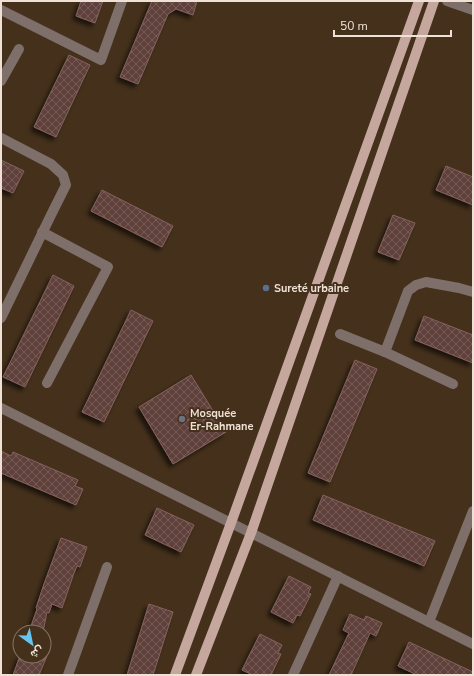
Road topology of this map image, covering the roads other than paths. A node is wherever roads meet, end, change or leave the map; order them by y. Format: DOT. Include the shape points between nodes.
graph roads {
  1 [pos="122,1"];
  2 [pos="419,1"];
  3 [pos="434,1"];
  4 [pos="447,1"];
  5 [pos="1,10"];
  6 [pos="473,10"];
  7 [pos="19,49"];
  8 [pos="1,81"];
  9 [pos="1,138"];
  10 [pos="42,232"];
  11 [pos="473,292"];
  12 [pos="1,318"];
  13 [pos="340,334"];
  14 [pos="386,352"];
  15 [pos="47,383"];
  16 [pos="453,384"];
  17 [pos="1,408"];
  18 [pos="473,512"];
  19 [pos="231,523"];
  20 [pos="251,532"];
  21 [pos="107,567"];
  22 [pos="338,576"];
  23 [pos="429,622"];
  24 [pos="473,644"];
  25 [pos="68,675"];
  26 [pos="175,675"];
  27 [pos="196,675"];
  28 [pos="293,675"];
  1 -- 5 [label="street" via="101,60"];
  2 -- 19 [label="main road"];
  3 -- 20 [label="main road"];
  4 -- 6 [label="street"];
  7 -- 8 [label="street"];
  9 -- 10 [label="street" via="51,164 64,175 66,185"];
  10 -- 12 [label="street"];
  10 -- 15 [label="street" via="108,267"];
  11 -- 14 [label="street" via="426,282 416,285 408,291"];
  13 -- 14 [label="street"];
  14 -- 16 [label="street"];
  17 -- 19 [label="street"];
  18 -- 23 [label="street"];
  19 -- 20 [label="street"];
  19 -- 26 [label="main road"];
  20 -- 22 [label="street"];
  20 -- 27 [label="main road"];
  21 -- 25 [label="street"];
  22 -- 23 [label="street"];
  22 -- 28 [label="street"];
  23 -- 24 [label="street"];
}
